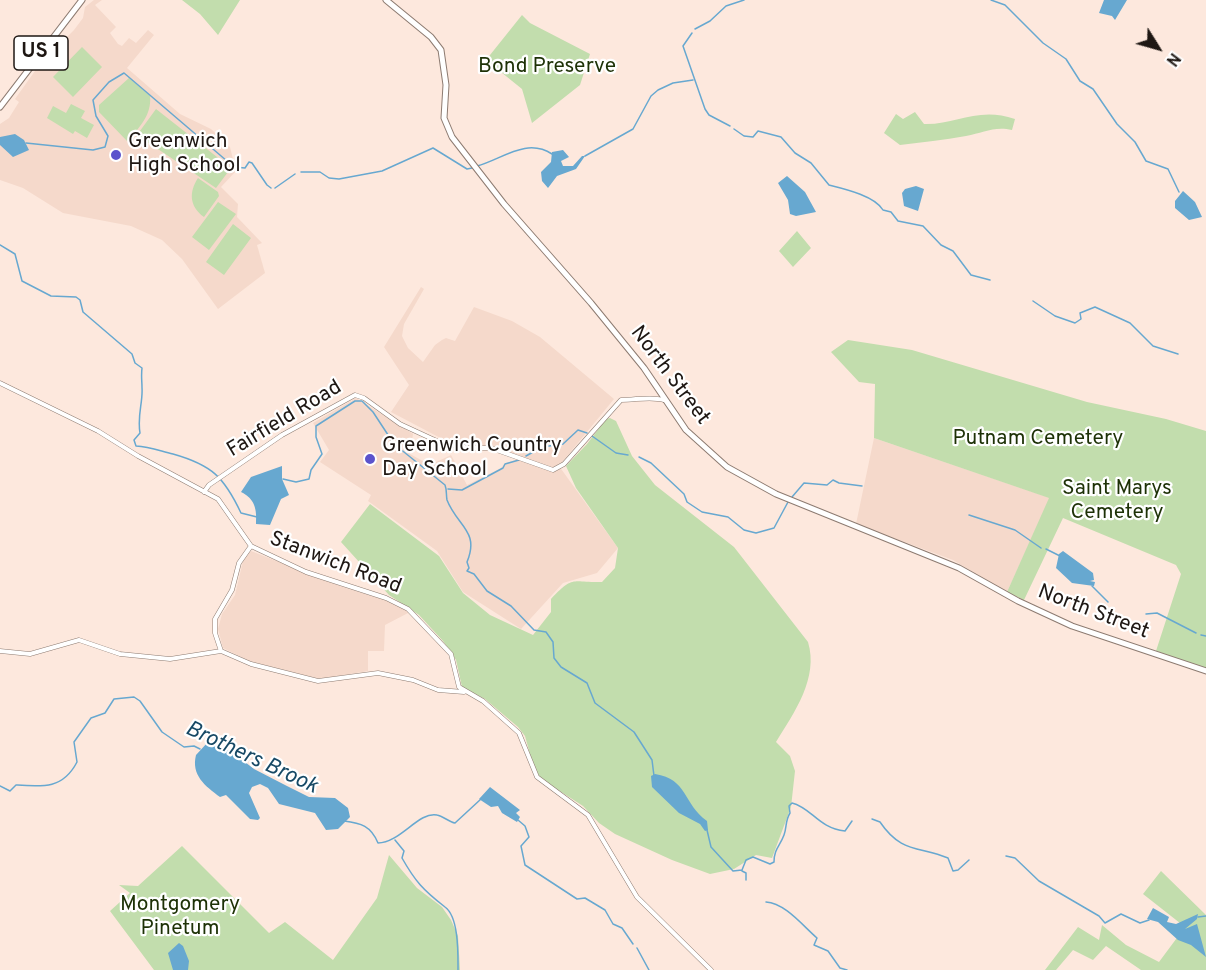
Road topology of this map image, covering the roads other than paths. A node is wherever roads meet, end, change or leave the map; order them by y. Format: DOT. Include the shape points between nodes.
graph roads {
  1 [pos="81,0"];
  2 [pos="386,0"];
  3 [pos="0,106"];
  4 [pos="0,383"];
  5 [pos="664,400"];
  6 [pos="204,492"];
  7 [pos="251,546"];
  8 [pos="0,651"];
  9 [pos="221,651"];
  10 [pos="1206,670"];
  11 [pos="455,682"];
  12 [pos="449,691"];
  13 [pos="464,692"];
  14 [pos="711,970"];
  1 -- 3 [label="main road, US 1"];
  2 -- 5 [label="main road, North Street" via="437,43 445,69 445,124 504,204 644,368"];
  4 -- 6 [label="street, Stanwich Road" via="102,433"];
  5 -- 6 [label="street, Fairfield Road" via="621,400 564,464 553,470 491,448 439,442 400,424 356,395 282,435"];
  5 -- 10 [label="main road, North Street" via="692,436 746,480 959,568 1072,626"];
  6 -- 7 [label="street, Stanwich Road" via="222,503"];
  7 -- 9 [label="street" via="239,563 232,590 215,619"];
  7 -- 11 [label="street, Stanwich Road" via="306,572 408,609 451,654"];
  8 -- 9 [label="street" via="30,654 80,640 120,654 170,659"];
  9 -- 12 [label="street" via="251,664 315,681 378,673"];
  11 -- 12 [label="street"];
  11 -- 13 [label="street"];
  12 -- 13 [label="street"];
  13 -- 14 [label="street" via="483,701 519,733 537,777 586,813 637,897"];
}
